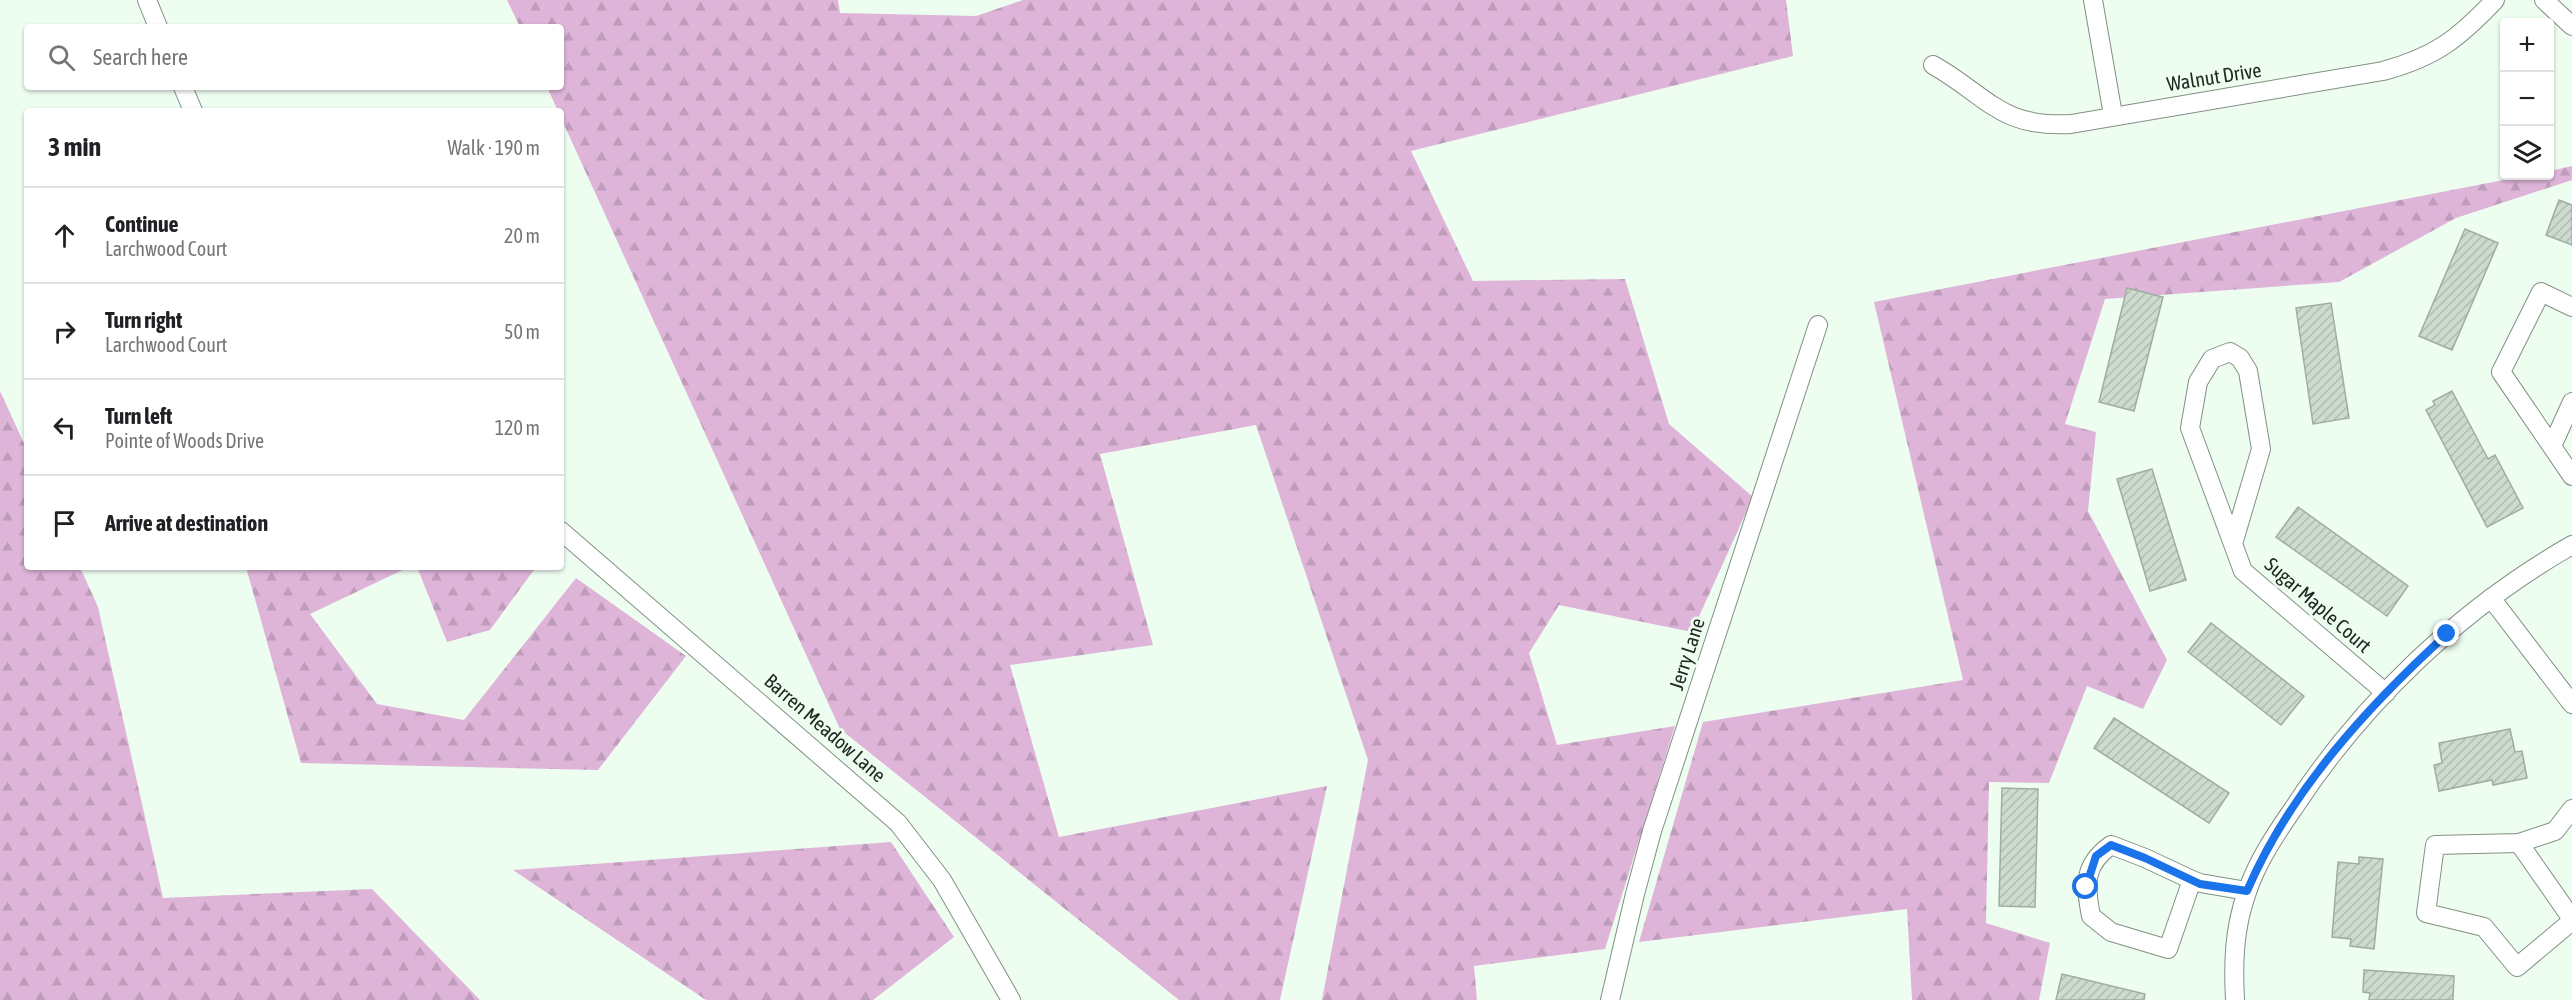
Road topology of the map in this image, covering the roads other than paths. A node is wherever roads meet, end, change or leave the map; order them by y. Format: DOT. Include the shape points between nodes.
graph roads {
  1 [pos="147,0"];
  2 [pos="2093,0"];
  3 [pos="2495,0"];
  4 [pos="2544,0"];
  5 [pos="157,24"];
  6 [pos="2572,26"];
  7 [pos="1933,65"];
  8 [pos="184,90"];
  9 [pos="192,108"];
  10 [pos="2113,115"];
  11 [pos="2572,307"];
  12 [pos="1818,325"];
  13 [pos="2572,402"];
  14 [pos="2552,446"];
  15 [pos="2572,476"];
  16 [pos="564,534"];
  17 [pos="2233,544"];
  18 [pos="2572,545"];
  19 [pos="2491,598"];
  20 [pos="2386,693"];
  21 [pos="2572,704"];
  22 [pos="2572,809"];
  23 [pos="2519,843"];
  24 [pos="2192,880"];
  25 [pos="2247,891"];
  26 [pos="2572,920"];
  27 [pos="1011,1000"];
  28 [pos="1610,1000"];
  29 [pos="2235,1000"];
  1 -- 5 [label="street"];
  2 -- 10 [label="street"];
  3 -- 10 [label="street, Walnut Drive" via="2457,37 2411,63 2383,71"];
  4 -- 6 [label="street"];
  7 -- 10 [label="street, Walnut Drive" via="2013,118 2046,125"];
  8 -- 9 [label="street"];
  11 -- 14 [label="street" via="2541,292 2501,372"];
  12 -- 28 [label="street, Jerry Lane" via="1652,831"];
  13 -- 14 [label="street"];
  14 -- 15 [label="street"];
  16 -- 27 [label="street, Barren Meadow Lane" via="898,824 942,880"];
  17 -- 17 [label="street, Sugar Maple Court" via="2261,449 2248,371 2240,358 2230,352 2212,359 2198,382 2190,429"];
  17 -- 20 [label="street, Sugar Maple Court" via="2243,570"];
  18 -- 19 [label="street"];
  19 -- 20 [label="street"];
  19 -- 21 [label="street"];
  20 -- 25 [label="street" via="2303,793"];
  22 -- 23 [label="street" via="2555,831"];
  23 -- 26 [label="street"];
  23 -- 26 [label="street" via="2435,844 2426,913 2484,927 2517,967"];
  24 -- 24 [label="street" via="2111,845 2096,856 2086,887 2091,916 2111,932 2168,949"];
  24 -- 25 [label="street"];
  25 -- 29 [label="street" via="2239,917 2233,966"];
}
